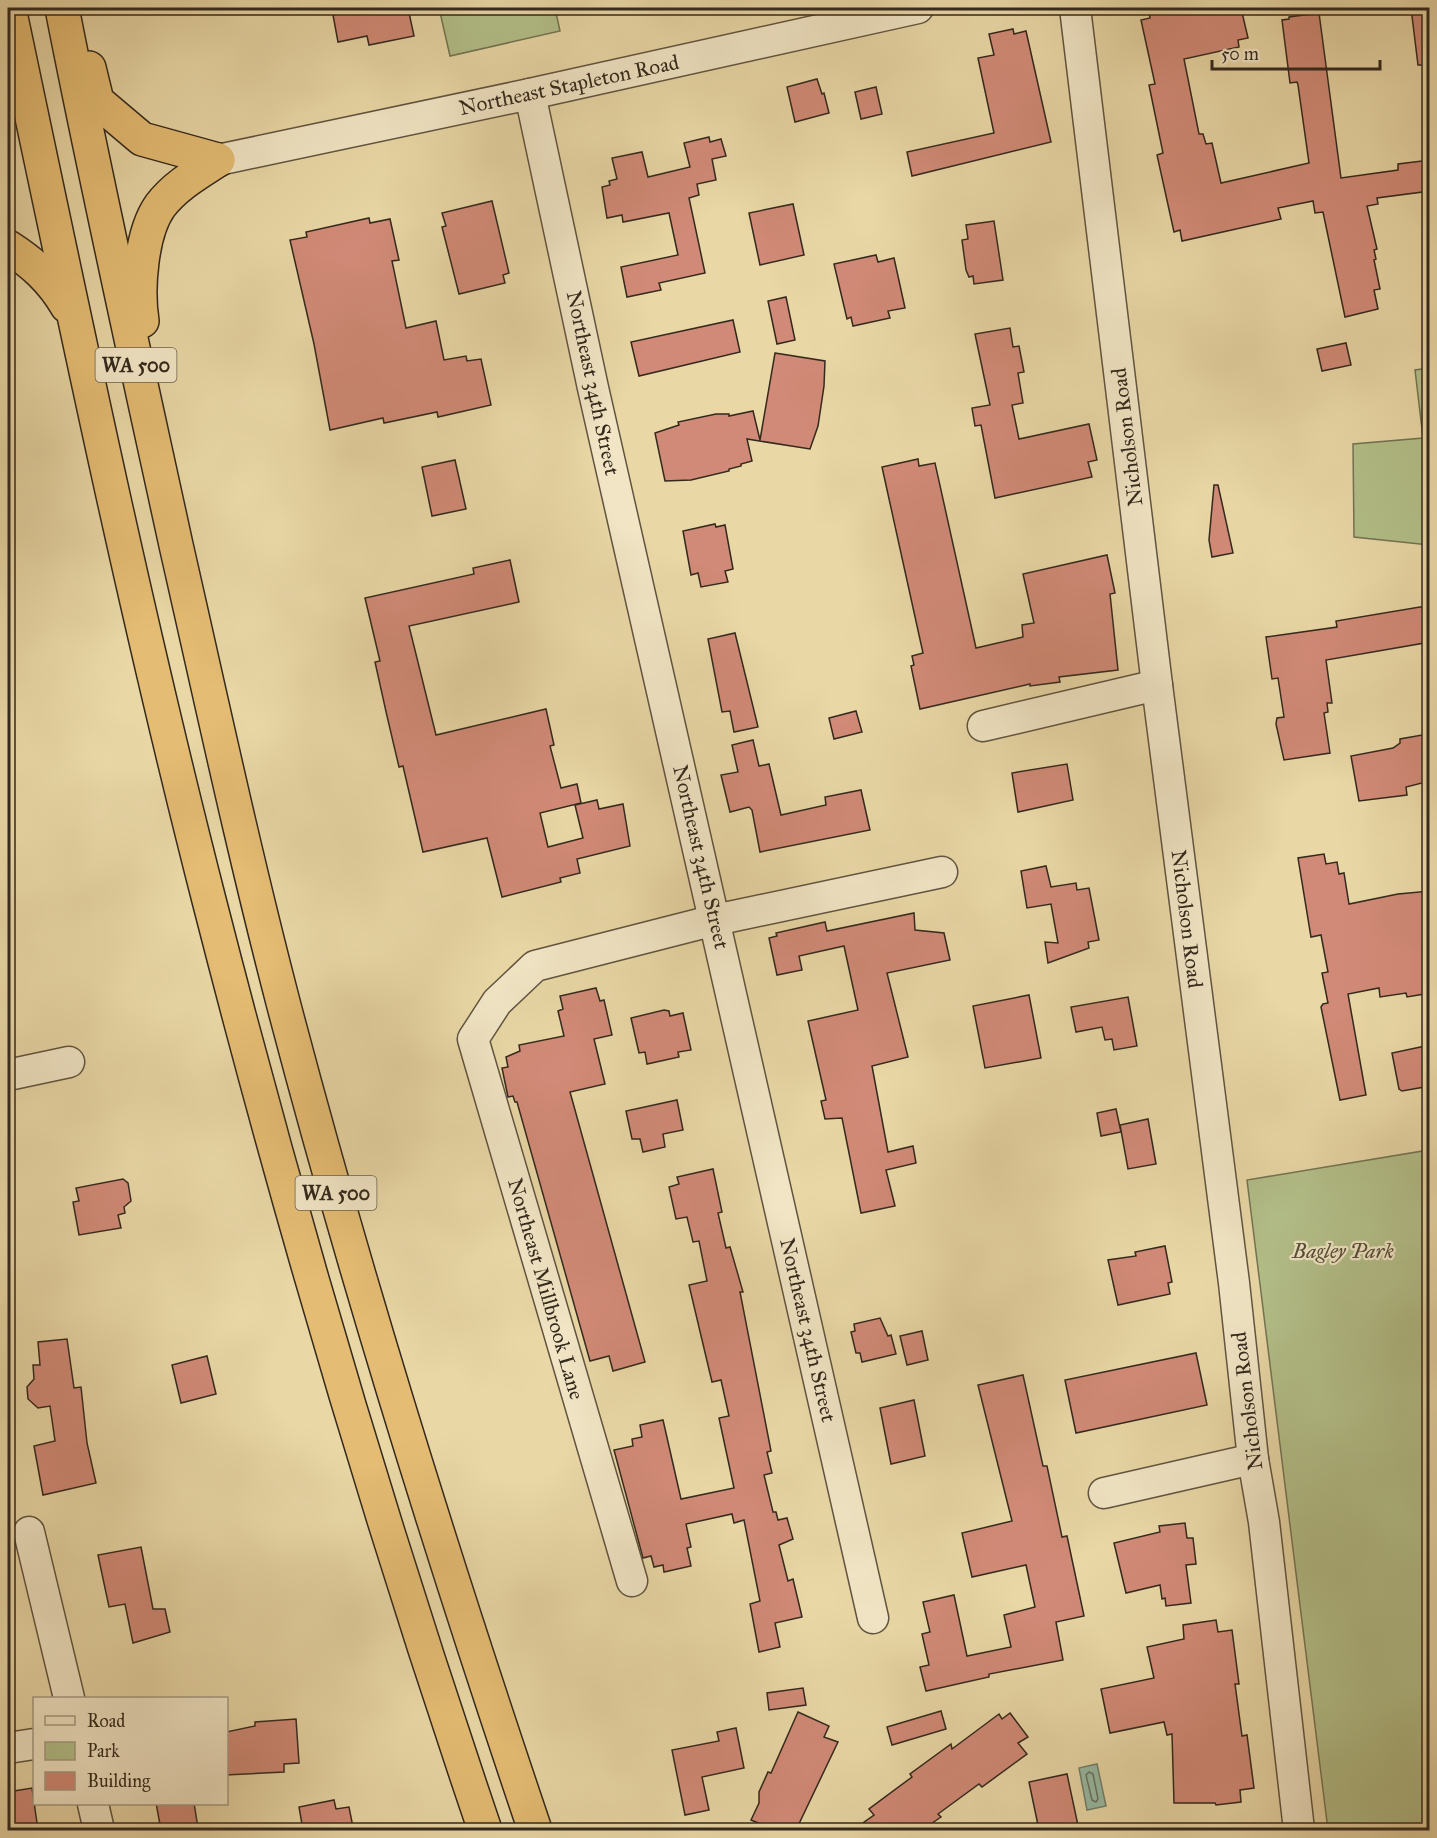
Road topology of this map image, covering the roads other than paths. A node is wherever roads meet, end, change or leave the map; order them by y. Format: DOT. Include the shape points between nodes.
graph roads {
  1 [pos="9,8"];
  2 [pos="62,8"];
  3 [pos="73,8"];
  4 [pos="918,8"];
  5 [pos="1075,8"];
  6 [pos="8,60"];
  7 [pos="530,94"];
  8 [pos="8,112"];
  9 [pos="218,160"];
  10 [pos="8,247"];
  11 [pos="74,319"];
  12 [pos="176,545"];
  13 [pos="1157,685"];
  14 [pos="983,726"];
  15 [pos="942,872"];
  16 [pos="715,920"];
  17 [pos="69,1062"];
  18 [pos="8,1075"];
  19 [pos="1252,1460"];
  20 [pos="1104,1493"];
  21 [pos="29,1532"];
  22 [pos="632,1581"];
  23 [pos="873,1618"];
  24 [pos="69,1697"];
  25 [pos="33,1744"];
  26 [pos="8,1748"];
  27 [pos="93,1805"];
  28 [pos="99,1830"];
  29 [pos="485,1830"];
  30 [pos="535,1830"];
  31 [pos="1299,1830"];
  1 -- 11 [label="highway, WA 500"];
  2 -- 12 [label="highway, WA 500" via="96,186"];
  3 -- 9 [label="highway" via="98,101 142,139"];
  4 -- 7 [label="street, Northeast Stapleton Road"];
  5 -- 13 [label="street, Nicholson Road"];
  6 -- 8 [label="highway"];
  7 -- 9 [label="street, Northeast Stapleton Road"];
  7 -- 16 [label="street, Northeast 34th Street"];
  9 -- 12 [label="highway" via="181,184 159,207 140,267 140,311"];
  10 -- 11 [label="highway" via="32,263 52,284"];
  11 -- 29 [label="highway, WA 500" via="176,766 278,1163 403,1584"];
  12 -- 30 [label="highway, WA 500" via="244,847 288,1020 430,1509"];
  13 -- 14 [label="street"];
  13 -- 19 [label="street, Nicholson Road" via="1234,1283"];
  15 -- 16 [label="street, Northeast Millbrook Lane"];
  16 -- 22 [label="street, Northeast Millbrook Lane" via="535,966 497,1002 473,1039"];
  16 -- 23 [label="street, Northeast 34th Street"];
  17 -- 18 [label="street"];
  19 -- 20 [label="street"];
  19 -- 31 [label="street, Nicholson Road" via="1264,1522"];
  21 -- 24 [label="street"];
  25 -- 26 [label="street"];
  27 -- 28 [label="street"];
}
